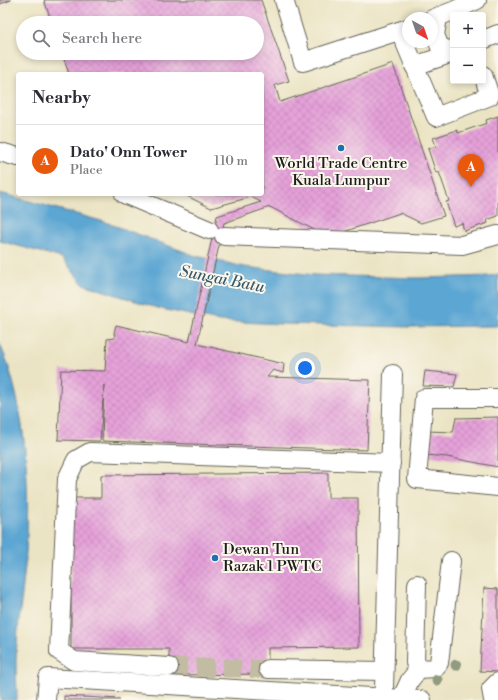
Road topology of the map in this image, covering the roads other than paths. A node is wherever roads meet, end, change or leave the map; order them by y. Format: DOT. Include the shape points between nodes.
graph roads {
  1 [pos="284,0"];
  2 [pos="491,0"];
  3 [pos="453,12"];
  4 [pos="450,16"];
  5 [pos="402,30"];
  6 [pos="498,34"];
  7 [pos="486,39"];
  8 [pos="409,48"];
  9 [pos="450,51"];
  10 [pos="450,53"];
  11 [pos="414,66"];
  12 [pos="486,80"];
  13 [pos="494,94"];
  14 [pos="0,152"];
  15 [pos="16,156"];
  16 [pos="129,196"];
  17 [pos="498,235"];
  18 [pos="393,374"];
  19 [pos="498,398"];
  20 [pos="391,463"];
  21 [pos="498,487"];
  22 [pos="451,561"];
  23 [pos="417,584"];
  24 [pos="59,651"];
  25 [pos="169,667"];
  26 [pos="268,668"];
  27 [pos="419,669"];
  28 [pos="384,671"];
  29 [pos="52,679"];
  30 [pos="498,682"];
  31 [pos="218,694"];
  32 [pos="378,699"];
  33 [pos="46,700"];
  34 [pos="416,700"];
  35 [pos="492,700"];
  1 -- 5 [label="street" via="303,62"];
  2 -- 3 [label="street"];
  4 -- 9 [label="street" via="435,35 440,47"];
  6 -- 7 [label="street"];
  8 -- 11 [label="street"];
  10 -- 11 [label="street"];
  11 -- 13 [label="street" via="436,117"];
  12 -- 13 [label="street"];
  14 -- 15 [label="street"];
  16 -- 17 [label="street" via="217,233 462,245"];
  18 -- 20 [label="street"];
  19 -- 21 [label="street" via="424,398 417,478"];
  20 -- 24 [label="street" via="90,452 76,460 67,479"];
  20 -- 28 [label="street"];
  22 -- 27 [label="street" via="439,663 435,668"];
  23 -- 27 [label="street" via="415,663"];
  24 -- 25 [label="street" via="74,661"];
  24 -- 29 [label="street"];
  26 -- 28 [label="street"];
  27 -- 34 [label="street" via="404,693"];
  28 -- 32 [label="street" via="384,689"];
  29 -- 31 [label="street"];
  29 -- 33 [label="street"];
  30 -- 35 [label="street" via="491,689"];
  31 -- 32 [label="street"];
  32 -- 34 [label="street"];
}
